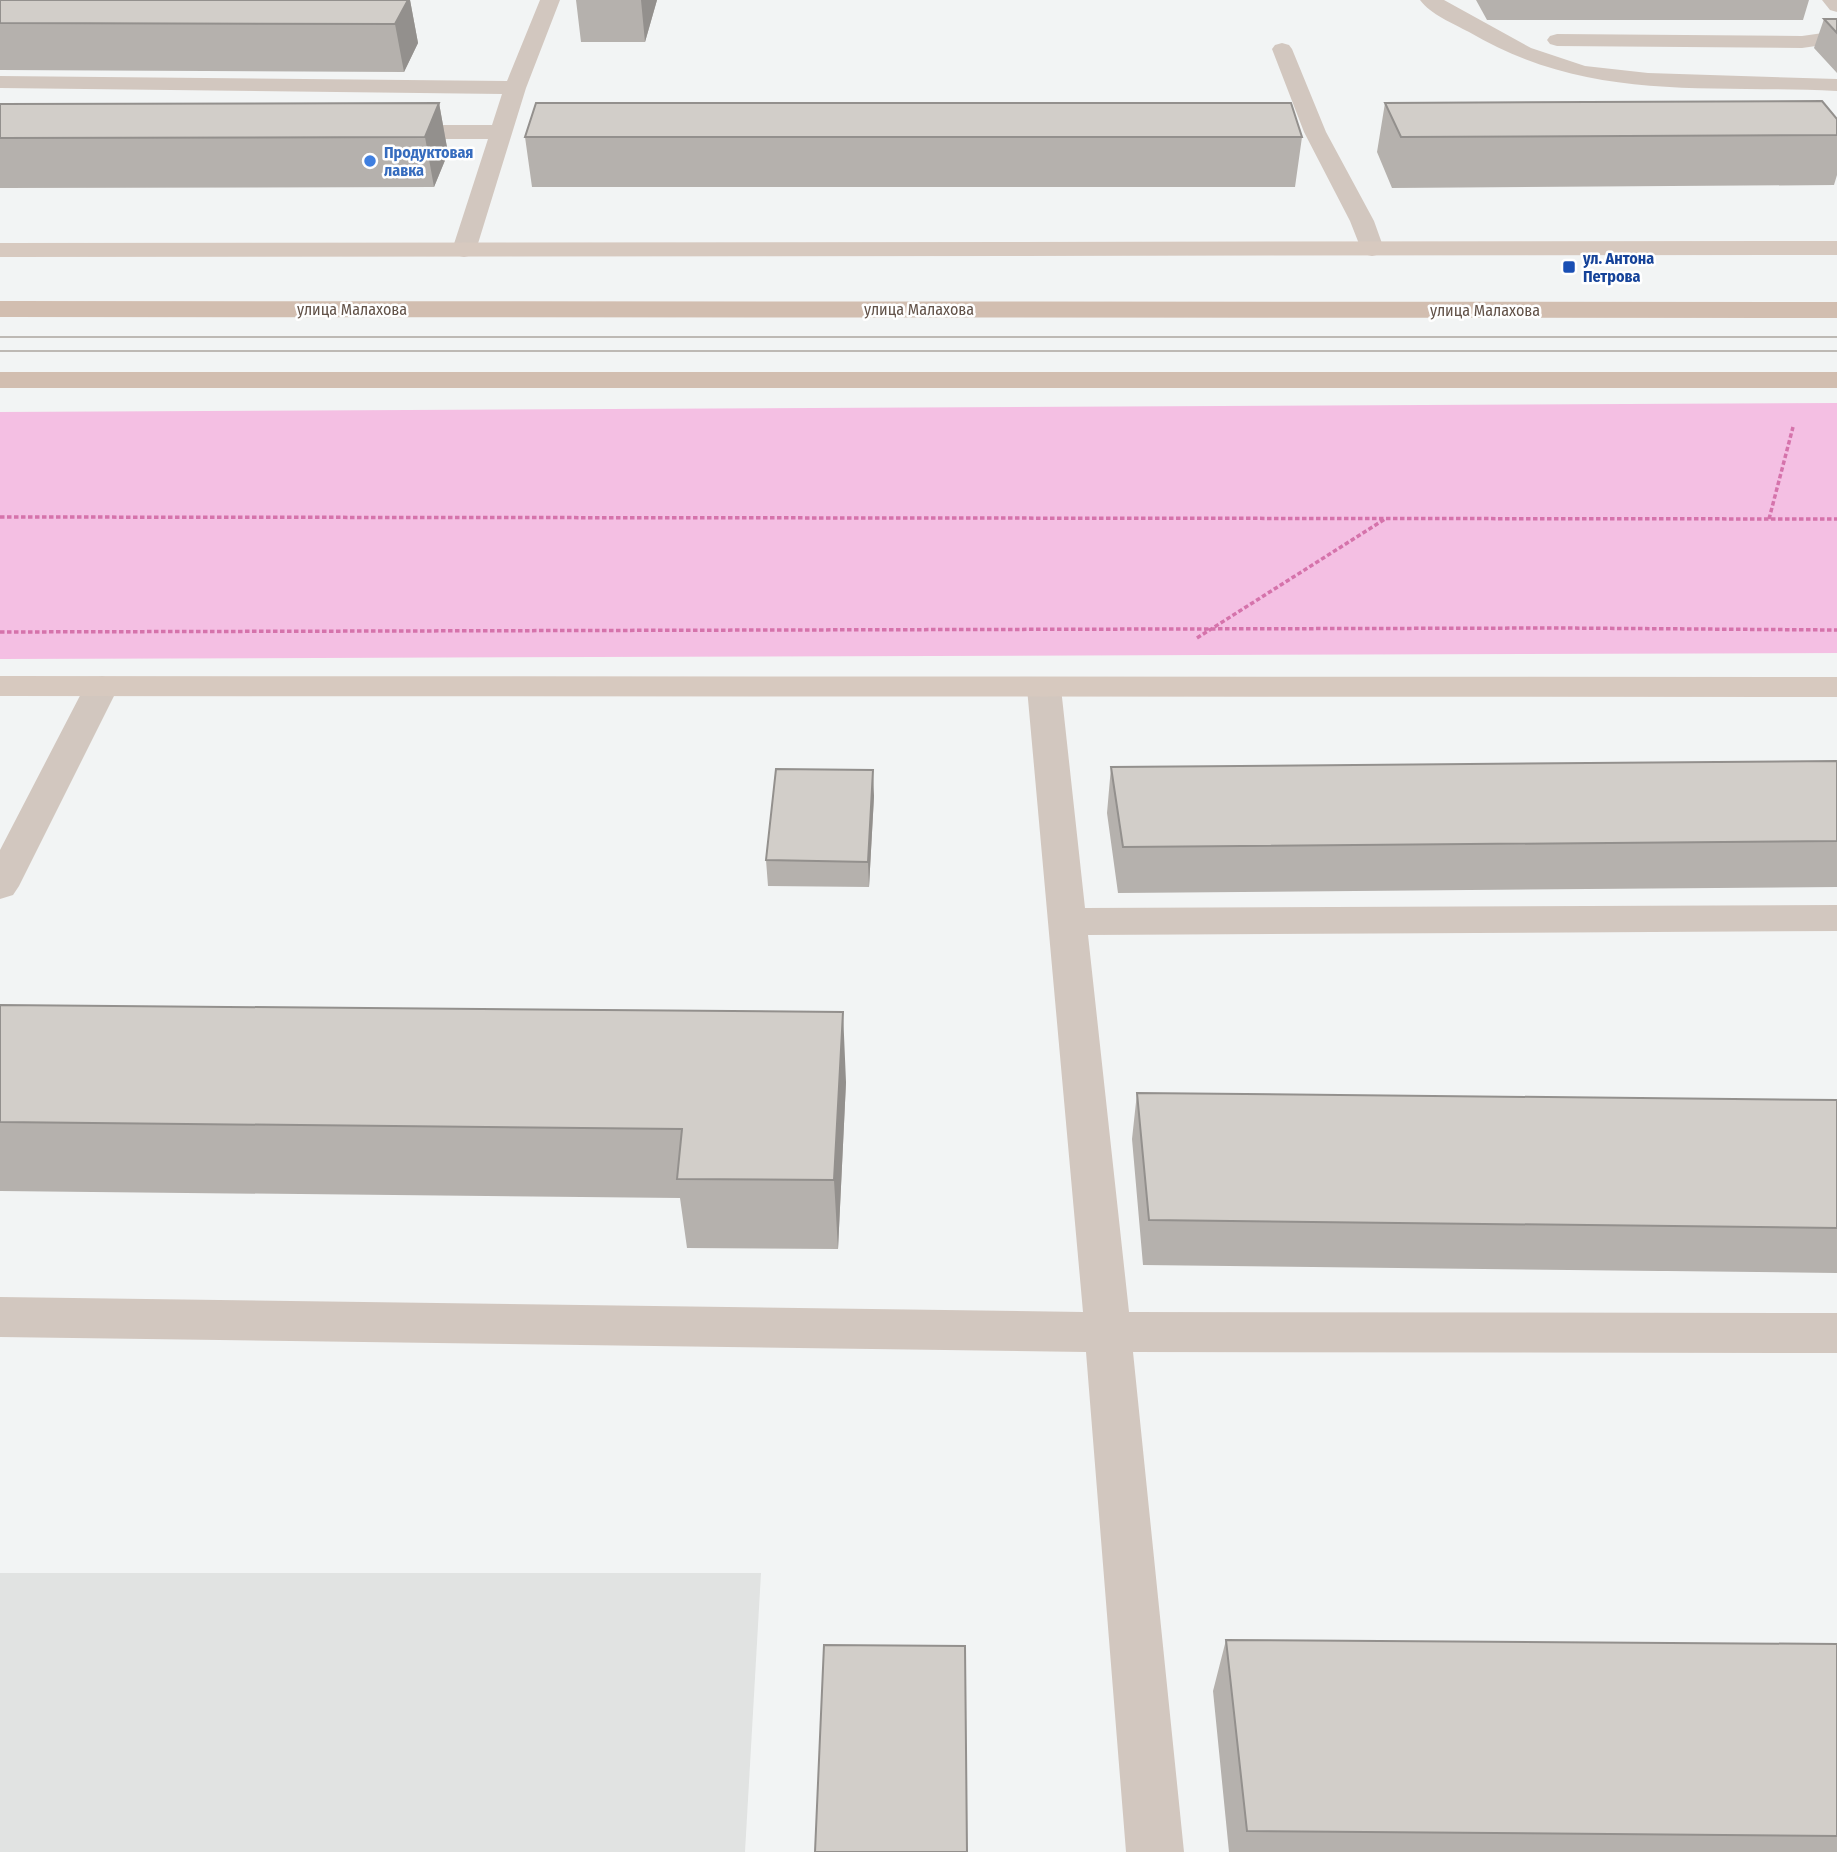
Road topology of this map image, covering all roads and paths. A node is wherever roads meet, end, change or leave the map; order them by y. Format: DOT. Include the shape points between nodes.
graph roads {
  1 [pos="550,0"];
  2 [pos="1430,0"];
  3 [pos="1832,0"];
  4 [pos="1837,6"];
  5 [pos="1837,37"];
  6 [pos="1556,40"];
  7 [pos="1802,42"];
  8 [pos="1282,49"];
  9 [pos="0,82"];
  10 [pos="1836,85"];
  11 [pos="515,88"];
  12 [pos="363,132"];
  13 [pos="503,132"];
  14 [pos="1837,248"];
  15 [pos="1372,249"];
  16 [pos="0,250"];
  17 [pos="464,250"];
  18 [pos="0,309"];
  19 [pos="1837,310"];
  20 [pos="0,380"];
  21 [pos="1837,380"];
  22 [pos="1795,419"];
  23 [pos="0,517"];
  24 [pos="1386,518"];
  25 [pos="1769,519"];
  26 [pos="1837,519"];
  27 [pos="1211,629"];
  28 [pos="1837,630"];
  29 [pos="0,632"];
  30 [pos="1189,643"];
  31 [pos="102,685"];
  32 [pos="0,686"];
  33 [pos="1837,687"];
  34 [pos="1044,688"];
  35 [pos="0,886"];
  36 [pos="1837,918"];
  37 [pos="1068,922"];
  38 [pos="0,1317"];
  39 [pos="1108,1332"];
  40 [pos="1837,1333"];
  41 [pos="1155,1852"];
  1 -- 11 [label="lane"];
  2 -- 10 [label="lane" via="1482,32 1545,61 1584,72 1656,80"];
  3 -- 4 [label="lane"];
  5 -- 7 [label="lane"];
  6 -- 7 [label="lane"];
  7 -- 10 [label="lane"];
  8 -- 15 [label="lane" via="1315,132"];
  9 -- 11 [label="lane"];
  11 -- 13 [label="lane"];
  12 -- 13 [label="lane"];
  13 -- 17 [label="lane"];
  14 -- 15 [label="street"];
  15 -- 17 [label="street"];
  16 -- 17 [label="street"];
  18 -- 19 [label="main road, улица Малахова"];
  20 -- 21 [label="main road"];
  22 -- 25 [label="path"];
  23 -- 24 [label="path"];
  24 -- 25 [label="path"];
  24 -- 27 [label="path"];
  25 -- 26 [label="path"];
  27 -- 28 [label="path"];
  27 -- 29 [label="path"];
  27 -- 30 [label="path"];
  31 -- 32 [label="street"];
  31 -- 34 [label="street"];
  31 -- 35 [label="lane"];
  33 -- 34 [label="street"];
  34 -- 37 [label="lane"];
  36 -- 37 [label="lane"];
  37 -- 39 [label="lane"];
  38 -- 39 [label="lane"];
  39 -- 40 [label="lane"];
  39 -- 41 [label="lane"];
}
